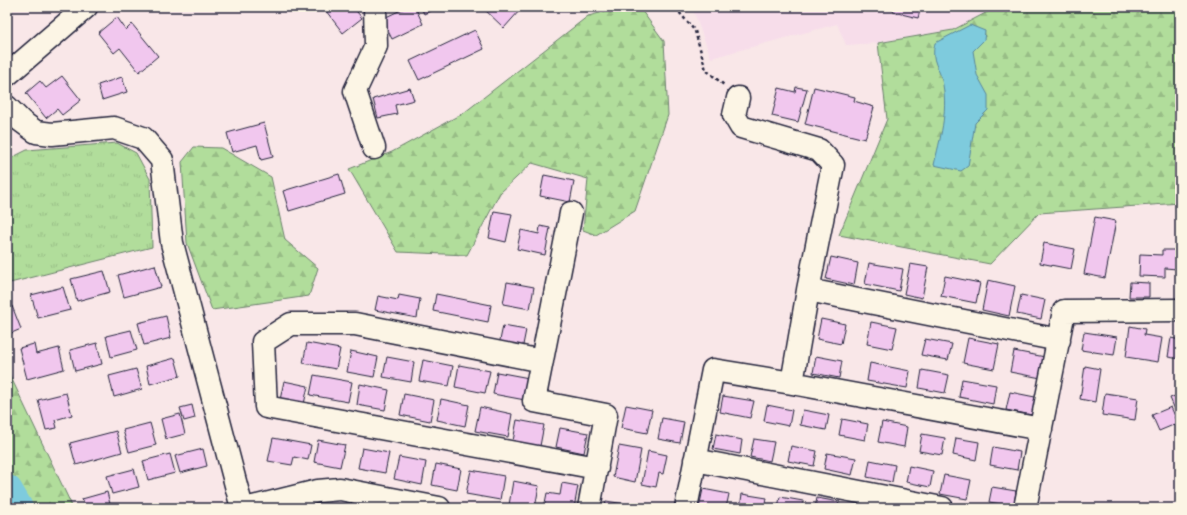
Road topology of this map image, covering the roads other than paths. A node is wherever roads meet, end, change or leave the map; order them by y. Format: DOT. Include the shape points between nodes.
graph roads {
  1 [pos="86,7"];
  2 [pos="375,7"];
  3 [pos="7,75"];
  4 [pos="738,98"];
  5 [pos="7,107"];
  6 [pos="374,148"];
  7 [pos="571,214"];
  8 [pos="808,290"];
  9 [pos="1180,310"];
  10 [pos="1059,340"];
  11 [pos="542,361"];
  12 [pos="792,383"];
  13 [pos="1040,430"];
  14 [pos="696,460"];
  15 [pos="597,468"];
  16 [pos="242,508"];
  17 [pos="249,508"];
  18 [pos="439,508"];
  19 [pos="589,508"];
  20 [pos="686,508"];
  21 [pos="942,508"];
  22 [pos="1025,508"];
  1 -- 3 [label="street"];
  2 -- 6 [label="street" via="376,46 355,91"];
  4 -- 8 [label="street" via="734,115 741,127 819,150 833,165"];
  5 -- 16 [label="street" via="36,132 52,134 114,128 143,138 162,160 172,243"];
  7 -- 11 [label="street"];
  8 -- 10 [label="street"];
  8 -- 12 [label="street"];
  9 -- 10 [label="street" via="1064,311"];
  10 -- 13 [label="street"];
  11 -- 15 [label="street" via="534,401 606,415"];
  11 -- 15 [label="street" via="355,324 291,324 263,342 266,407"];
  12 -- 13 [label="street"];
  12 -- 14 [label="street" via="713,370"];
  13 -- 22 [label="street"];
  14 -- 20 [label="street"];
  14 -- 21 [label="street"];
  15 -- 19 [label="street"];
  17 -- 18 [label="street" via="318,491 340,489"];
}
